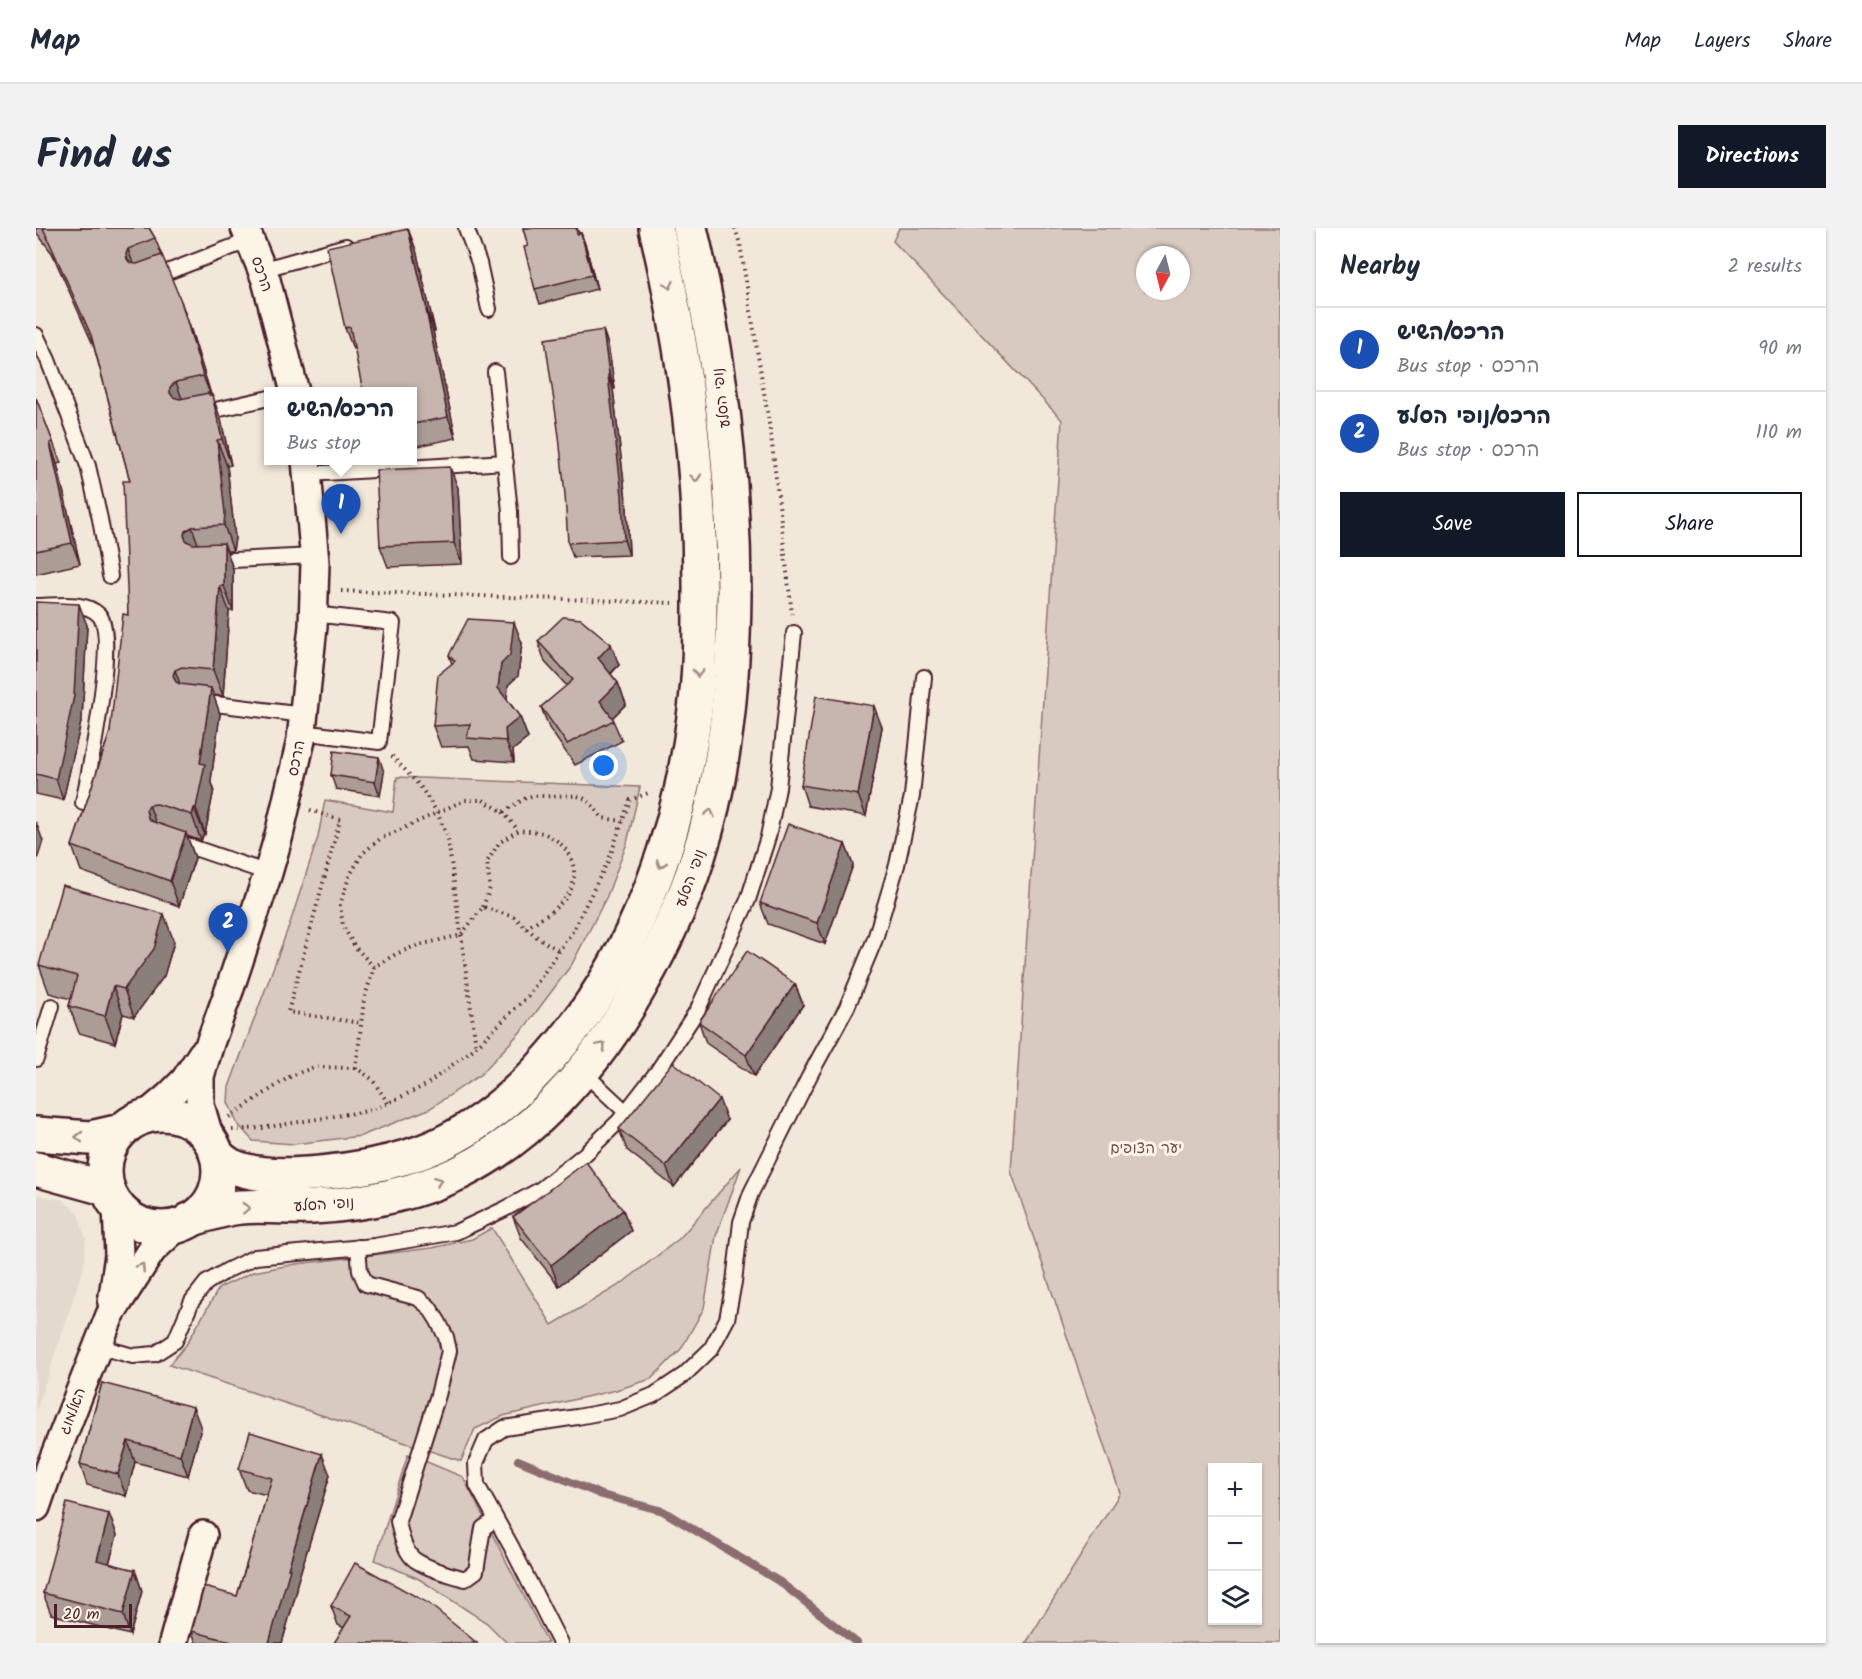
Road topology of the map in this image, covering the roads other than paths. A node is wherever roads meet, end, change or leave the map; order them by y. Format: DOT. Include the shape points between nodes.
graph roads {
  1 [pos="466,228"];
  2 [pos="656,228"];
  3 [pos="690,228"];
  4 [pos="247,234"];
  5 [pos="354,244"];
  6 [pos="261,270"];
  7 [pos="144,281"];
  8 [pos="489,309"];
  9 [pos="36,335"];
  10 [pos="495,372"];
  11 [pos="294,387"];
  12 [pos="264,399"];
  13 [pos="188,416"];
  14 [pos="506,462"];
  15 [pos="417,464"];
  16 [pos="387,465"];
  17 [pos="307,467"];
  18 [pos="314,556"];
  19 [pos="510,557"];
  20 [pos="202,561"];
  21 [pos="110,576"];
  22 [pos="314,602"];
  23 [pos="36,606"];
  24 [pos="794,633"];
  25 [pos="924,677"];
  26 [pos="191,701"];
  27 [pos="303,724"];
  28 [pos="83,803"];
  29 [pos="164,838"];
  30 [pos="268,873"];
  31 [pos="52,1006"];
  32 [pos="210,1043"];
  33 [pos="36,1059"];
  34 [pos="582,1071"];
  35 [pos="626,1112"];
  36 [pos="132,1124"];
  37 [pos="36,1134"];
  38 [pos="212,1143"];
  39 [pos="36,1169"];
  40 [pos="112,1198"];
  41 [pos="185,1222"];
  42 [pos="358,1247"];
  43 [pos="110,1315"];
  44 [pos="97,1346"];
  45 [pos="45,1460"];
  46 [pos="36,1507"];
  47 [pos="495,1520"];
  48 [pos="203,1535"];
  49 [pos="173,1643"];
  50 [pos="560,1643"];
  1 -- 8 [label="lane"];
  2 -- 38 [label="street, נופי הסלע, one-way" via="686,382 700,523 697,688 684,779 667,845 626,946 582,1019 528,1082 489,1115 448,1141 426,1151 339,1172 269,1174 232,1166"];
  34 -- 3 [label="street, נופי הסלע, one-way" via="609,1038 655,962 687,890 714,798 728,716 733,634 730,481 718,368"];
  4 -- 6 [label="street, הרכס"];
  4 -- 7 [label="lane"];
  5 -- 6 [label="lane"];
  6 -- 11 [label="street, הרכס"];
  9 -- 21 [label="lane" via="88,466"];
  10 -- 14 [label="lane"];
  12 -- 13 [label="lane"];
  14 -- 15 [label="lane"];
  14 -- 19 [label="lane"];
  16 -- 17 [label="lane"];
  17 -- 18 [label="street, הרכס"];
  18 -- 20 [label="lane"];
  18 -- 22 [label="street, הרכס"];
  22 -- 27 [label="street, הרכס"];
  22 -- 27 [label="lane" via="393,623 379,742"];
  23 -- 28 [label="lane" via="89,608 100,616 106,635"];
  24 -- 35 [label="lane" via="778,788 768,837 748,900 699,1009"];
  25 -- 47 [label="lane" via="912,796 875,939 847,1007 751,1193 741,1222 734,1282 722,1329 711,1349 684,1375 654,1395 620,1409 504,1428 486,1440 476,1463 477,1485"];
  26 -- 27 [label="lane"];
  27 -- 30 [label="street, הרכס"];
  29 -- 30 [label="lane"];
  30 -- 32 [label="street, הרכס"];
  31 -- 33 [label="lane"];
  32 -- 36 [label="street, הרכס" via="185,1080"];
  32 -- 38 [label="street, הרכס" via="200,1076 200,1105"];
  34 -- 35 [label="lane"];
  41 -- 34 [label="street, נופי הסלע, one-way" via="243,1207 344,1204 438,1182 464,1170 524,1130"];
  35 -- 42 [label="lane" via="585,1154 541,1189 505,1209 456,1232"];
  36 -- 37 [label="street, one-way" via="90,1138"];
  36 -- 38 [label="street" via="159,1114 175,1115 202,1130"];
  36 -- 40 [label="street" via="112,1143 106,1158 104,1174"];
  38 -- 41 [label="street" via="219,1171 217,1186 211,1200"];
  39 -- 40 [label="street"];
  40 -- 41 [label="street" via="130,1218 146,1225 163,1228"];
  40 -- 43 [label="street, האלמוג" via="120,1255"];
  43 -- 41 [label="street, האלמוג, one-way" via="152,1250"];
  42 -- 44 [label="lane" via="255,1257 228,1270 206,1283 192,1301 175,1341 155,1354 133,1356"];
  42 -- 47 [label="lane" via="360,1271 366,1284 418,1298 438,1321 449,1351 398,1521 406,1546 414,1559 465,1579 476,1571 483,1528"];
  43 -- 44 [label="street, האלמוג"];
  44 -- 45 [label="street, האלמוג"];
  45 -- 46 [label="street, האלמוג"];
  47 -- 50 [label="lane"];
  48 -- 49 [label="street"];
}
